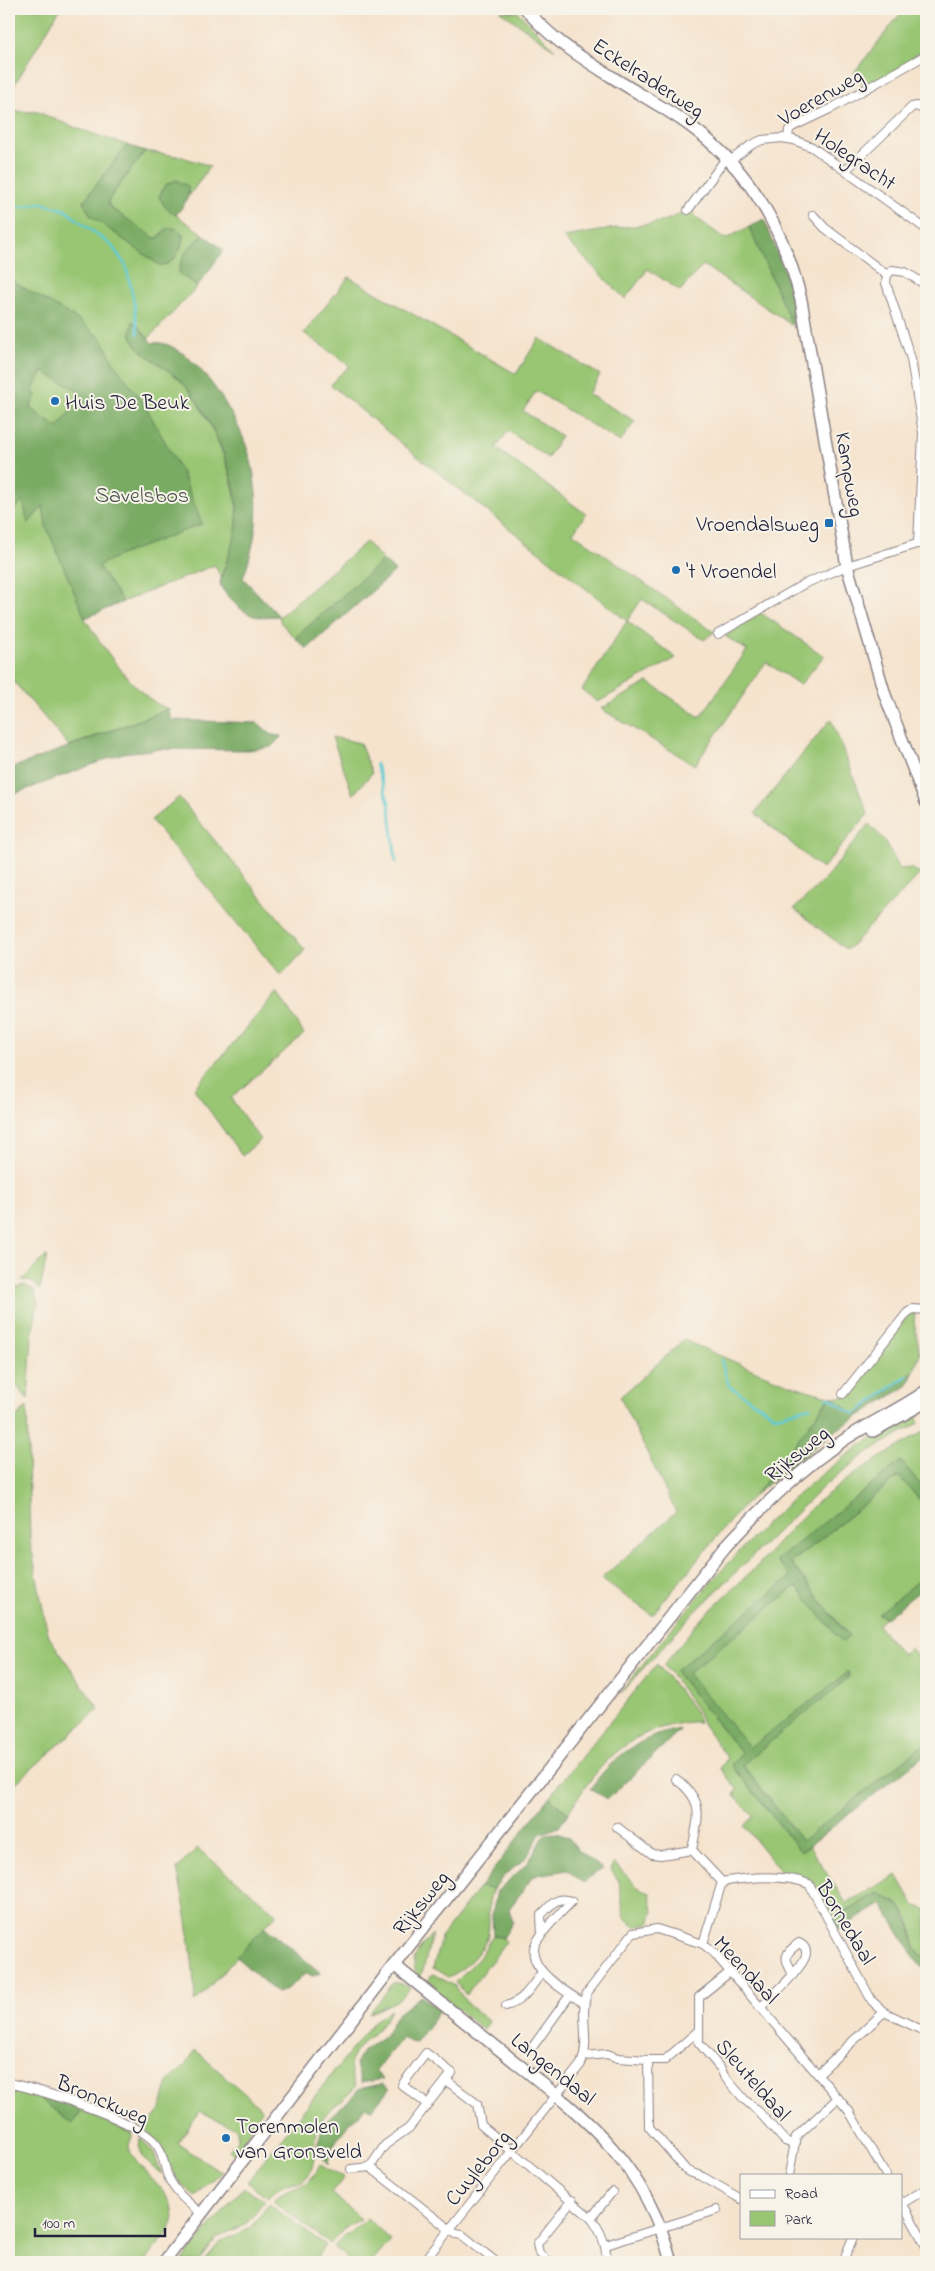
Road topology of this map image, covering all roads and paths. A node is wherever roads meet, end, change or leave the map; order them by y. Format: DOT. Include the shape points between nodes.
graph roads {
  1 [pos="526,9"];
  2 [pos="926,55"];
  3 [pos="926,111"];
  4 [pos="788,138"];
  5 [pos="729,160"];
  6 [pos="846,170"];
  7 [pos="688,210"];
  8 [pos="813,215"];
  9 [pos="926,229"];
  10 [pos="887,275"];
  11 [pos="926,285"];
  12 [pos="924,430"];
  13 [pos="922,542"];
  14 [pos="847,566"];
  15 [pos="718,634"];
  16 [pos="926,802"];
  17 [pos="926,1310"];
  18 [pos="926,1392"];
  19 [pos="843,1394"];
  20 [pos="926,1402"];
  21 [pos="710,1569"];
  22 [pos="676,1779"];
  23 [pos="617,1827"];
  24 [pos="692,1850"];
  25 [pos="722,1882"];
  26 [pos="542,1934"];
  27 [pos="703,1944"];
  28 [pos="394,1965"];
  29 [pos="542,1972"];
  30 [pos="730,1972"];
  31 [pos="793,1975"];
  32 [pos="570,1995"];
  33 [pos="584,2003"];
  34 [pos="506,2006"];
  35 [pos="760,2008"];
  36 [pos="884,2012"];
  37 [pos="698,2031"];
  38 [pos="926,2032"];
  39 [pos="534,2045"];
  40 [pos="585,2056"];
  41 [pos="648,2060"];
  42 [pos="818,2074"];
  43 [pos="447,2081"];
  44 [pos="9,2082"];
  45 [pos="558,2095"];
  46 [pos="838,2098"];
  47 [pos="427,2104"];
  48 [pos="793,2144"];
  49 [pos="513,2151"];
  50 [pos="370,2167"];
  51 [pos="351,2169"];
  52 [pos="789,2174"];
  53 [pos="885,2174"];
  54 [pos="926,2189"];
  55 [pos="612,2192"];
  56 [pos="740,2199"];
  57 [pos="572,2200"];
  58 [pos="902,2203"];
  59 [pos="717,2210"];
  60 [pos="202,2214"];
  61 [pos="591,2218"];
  62 [pos="660,2228"];
  63 [pos="449,2229"];
  64 [pos="853,2238"];
  65 [pos="606,2245"];
  66 [pos="926,2246"];
  67 [pos="164,2262"];
  68 [pos="426,2262"];
  69 [pos="496,2262"];
  70 [pos="550,2262"];
  71 [pos="608,2262"];
  72 [pos="671,2262"];
  73 [pos="843,2262"];
  1 -- 5 [label="main road, Eckelraderweg" via="558,40 689,125"];
  2 -- 4 [label="street, Voerenweg" via="792,127"];
  3 -- 6 [label="street" via="918,106 912,107"];
  4 -- 5 [label="street, Voerenweg" via="758,142"];
  4 -- 6 [label="street, Holegracht" via="812,147"];
  5 -- 7 [label="street, Voerenweg" via="717,169"];
  5 -- 14 [label="main road, Kampweg" via="764,204 781,237 794,275"];
  6 -- 9 [label="street, Holegracht"];
  8 -- 10 [label="street" via="825,228"];
  10 -- 11 [label="street" via="892,270 905,272"];
  10 -- 12 [label="street" via="886,283 911,359"];
  12 -- 13 [label="street"];
  13 -- 14 [label="street"];
  14 -- 15 [label="street" via="796,588"];
  14 -- 16 [label="main road, Kampweg" via="885,695"];
  17 -- 19 [label="street" via="913,1309 907,1313"];
  18 -- 21 [label="main road, Rijksweg" via="846,1438 794,1478 725,1547"];
  20 -- 21 [label="main road, Rijksweg" via="871,1432 813,1471"];
  21 -- 28 [label="main road, Rijksweg"];
  22 -- 24 [label="street" via="690,1790 698,1804"];
  23 -- 24 [label="street" via="652,1854"];
  24 -- 25 [label="street"];
  25 -- 27 [label="street"];
  25 -- 36 [label="street, Bornedaal" via="783,1878 809,1884 872,2001"];
  26 -- 26 [label="street" via="567,1907 572,1901 555,1900 541,1915"];
  26 -- 29 [label="street" via="534,1951 537,1966"];
  27 -- 30 [label="street, Meendaal"];
  27 -- 33 [label="street, Meendaal" via="656,1930 633,1933 587,1993"];
  28 -- 45 [label="main road, Langendaal"];
  28 -- 60 [label="main road, Rijksweg"];
  29 -- 32 [label="street"];
  29 -- 34 [label="street" via="524,1996 515,2004"];
  30 -- 35 [label="street, Meendaal"];
  30 -- 37 [label="street, Sleuteldaal" via="699,1997"];
  31 -- 35 [label="street"];
  32 -- 33 [label="street"];
  32 -- 39 [label="street"];
  33 -- 40 [label="street"];
  35 -- 42 [label="street, Meendaal"];
  36 -- 38 [label="street, Bornedaal"];
  36 -- 42 [label="street"];
  37 -- 41 [label="street, Sleuteldaal" via="665,2060"];
  37 -- 48 [label="street, Sleuteldaal" via="700,2043 724,2076 785,2141"];
  40 -- 41 [label="street, Sleuteldaal" via="607,2054"];
  40 -- 45 [label="street"];
  41 -- 56 [label="street" via="649,2127 687,2171"];
  42 -- 46 [label="street, Meendaal"];
  43 -- 47 [label="street"];
  43 -- 47 [label="street" via="452,2073 426,2053 402,2085"];
  43 -- 49 [label="street" via="477,2104 481,2125"];
  44 -- 60 [label="street, Bronckweg" via="84,2107 148,2136 160,2150 169,2180 178,2194"];
  45 -- 49 [label="street, Cuyleborg"];
  45 -- 62 [label="main road, Langendaal" via="585,2118 617,2153 642,2188"];
  46 -- 48 [label="street" via="798,2134"];
  46 -- 53 [label="street, Meendaal" via="856,2121"];
  47 -- 50 [label="street" via="408,2128 385,2145"];
  48 -- 52 [label="street"];
  49 -- 57 [label="street"];
  49 -- 63 [label="street, Cuyleborg"];
  50 -- 51 [label="street"];
  50 -- 63 [label="street"];
  54 -- 58 [label="street"];
  55 -- 61 [label="street"];
  57 -- 61 [label="street"];
  57 -- 70 [label="street" via="537,2244 539,2253"];
  58 -- 66 [label="street"];
  59 -- 62 [label="street"];
  60 -- 67 [label="main road, Rijksweg"];
  61 -- 65 [label="street"];
  62 -- 65 [label="street"];
  62 -- 72 [label="main road, Langendaal"];
  63 -- 68 [label="street, Cuyleborg"];
  63 -- 69 [label="street" via="462,2235"];
  64 -- 73 [label="street"];
  65 -- 71 [label="street"];
}
